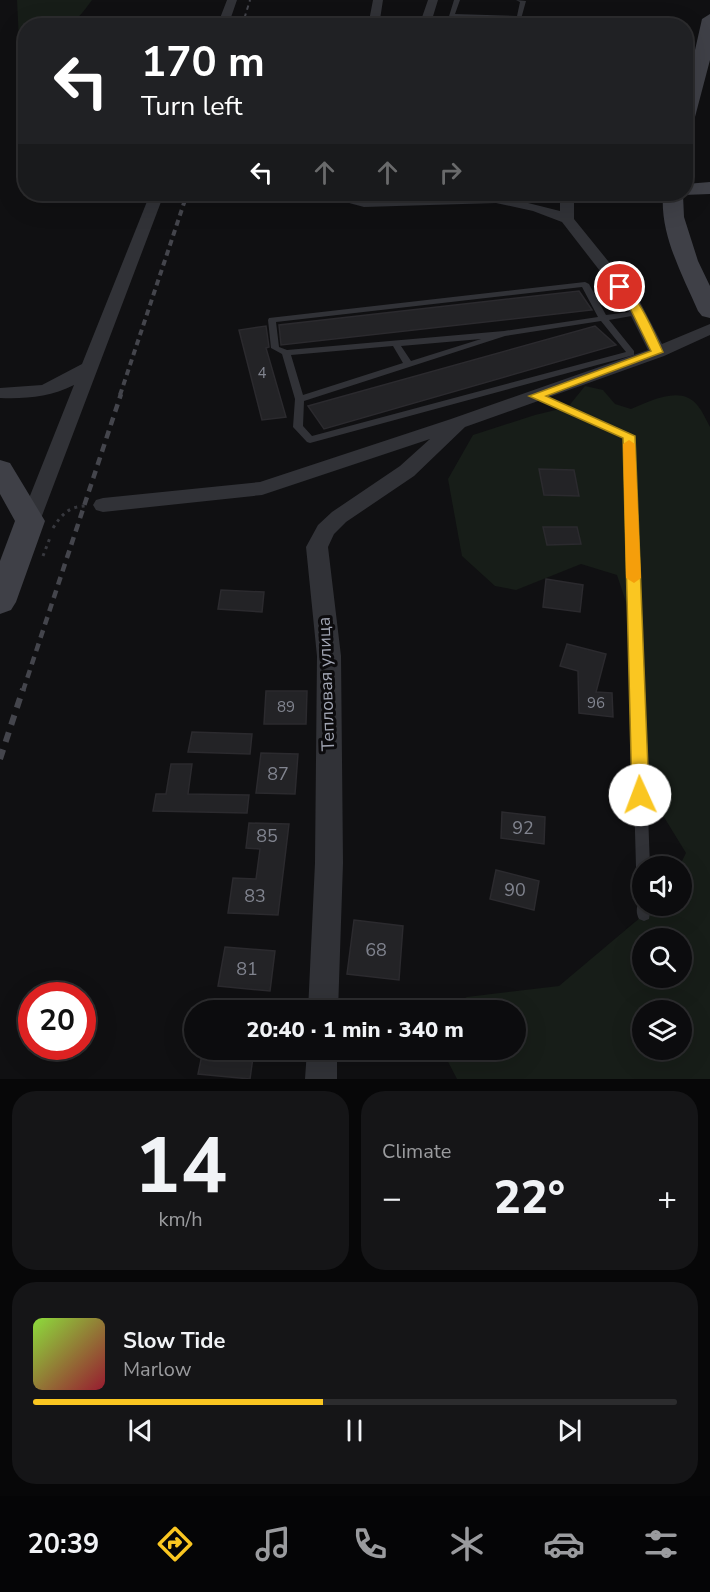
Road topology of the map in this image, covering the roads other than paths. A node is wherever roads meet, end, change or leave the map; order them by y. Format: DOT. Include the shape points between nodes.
graph roads {
  1 [pos="232,0"];
  2 [pos="378,0"];
  3 [pos="433,0"];
  4 [pos="457,0"];
  5 [pos="519,0"];
  6 [pos="452,16"];
  7 [pos="225,18"];
  8 [pos="375,18"];
  9 [pos="427,18"];
  10 [pos="710,19"];
  11 [pos="693,94"];
  12 [pos="710,188"];
  13 [pos="693,189"];
  14 [pos="154,201"];
  15 [pos="357,201"];
  16 [pos="430,201"];
  17 [pos="505,201"];
  18 [pos="567,201"];
  19 [pos="673,201"];
  20 [pos="567,219"];
  21 [pos="710,312"];
  22 [pos="638,313"];
  23 [pos="603,318"];
  24 [pos="710,329"];
  25 [pos="504,334"];
  26 [pos="396,344"];
  27 [pos="658,352"];
  28 [pos="286,353"];
  29 [pos="408,364"];
  30 [pos="90,367"];
  31 [pos="0,393"];
  32 [pos="535,396"];
  33 [pos="300,399"];
  34 [pos="458,423"];
  35 [pos="0,469"];
  36 [pos="103,505"];
  37 [pos="30,521"];
  38 [pos="0,602"];
  39 [pos="643,856"];
  40 [pos="323,1000"];
  41 [pos="322,1060"];
  42 [pos="321,1079"];
  1 -- 7 [label="street"];
  2 -- 8 [label="street"];
  3 -- 9 [label="street"];
  4 -- 6 [label="lane"];
  5 -- 6 [label="lane" via="523,1 519,18"];
  10 -- 11 [label="street"];
  12 -- 13 [label="street"];
  14 -- 30 [label="street"];
  15 -- 16 [label="street"];
  17 -- 20 [label="street"];
  18 -- 20 [label="street"];
  19 -- 21 [label="street" via="673,217 687,261"];
  20 -- 22 [label="street"];
  22 -- 23 [label="lane"];
  22 -- 27 [label="street"];
  23 -- 25 [label="lane"];
  23 -- 28 [label="lane" via="585,284 272,320 275,348"];
  23 -- 33 [label="lane" via="631,353 310,440 298,427"];
  24 -- 27 [label="street"];
  25 -- 26 [label="lane"];
  25 -- 29 [label="lane"];
  26 -- 28 [label="lane"];
  26 -- 29 [label="lane"];
  27 -- 32 [label="street"];
  28 -- 33 [label="lane"];
  29 -- 33 [label="lane"];
  30 -- 31 [label="street" via="65,384 29,394"];
  30 -- 37 [label="street"];
  32 -- 34 [label="street"];
  32 -- 39 [label="lane" via="629,436"];
  34 -- 36 [label="street" via="262,488"];
  34 -- 40 [label="street, Тепловая улица" via="407,471 339,517 325,530 317,547 329,656 329,863"];
  35 -- 37 [label="street"];
  37 -- 38 [label="street"];
  41 -- 42 [label="street"];
}
